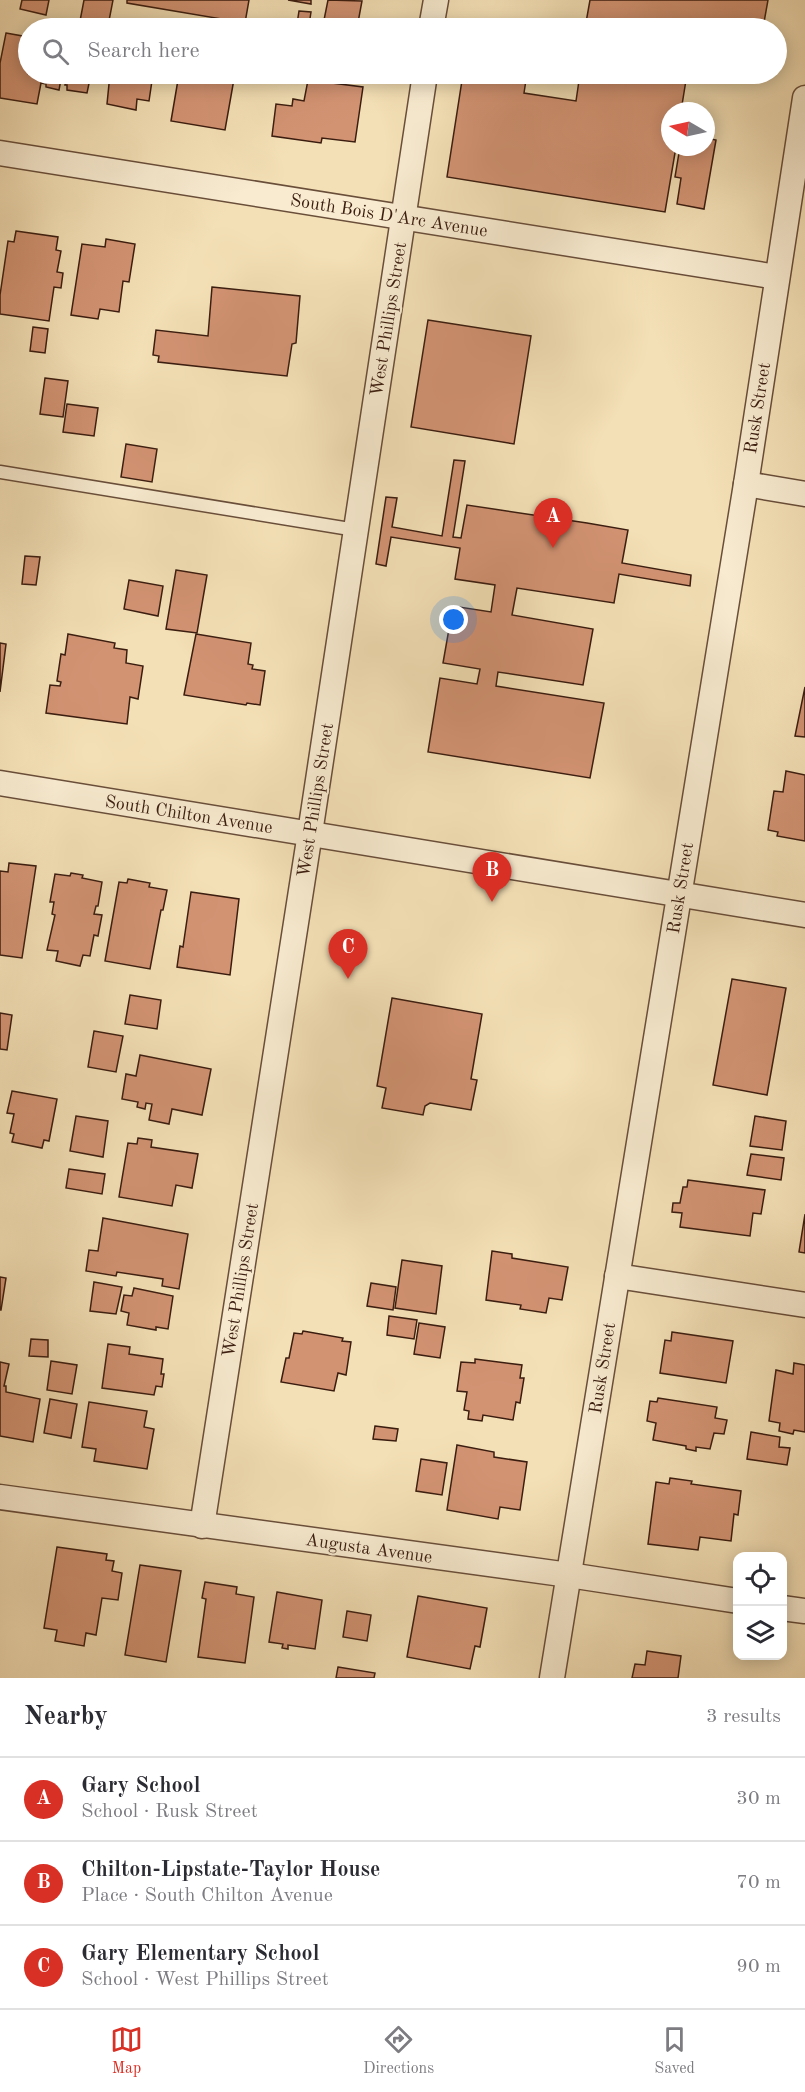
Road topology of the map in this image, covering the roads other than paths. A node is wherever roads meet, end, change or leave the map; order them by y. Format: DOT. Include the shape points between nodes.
graph roads {
  1 [pos="436,0"];
  2 [pos="433,18"];
  3 [pos="424,84"];
  4 [pos="805,98"];
  5 [pos="0,153"];
  6 [pos="404,217"];
  7 [pos="777,277"];
  8 [pos="0,472"];
  9 [pos="746,484"];
  10 [pos="805,494"];
  11 [pos="356,530"];
  12 [pos="0,783"];
  13 [pos="310,833"];
  14 [pos="679,894"];
  15 [pos="805,915"];
  16 [pos="617,1276"];
  17 [pos="805,1305"];
  18 [pos="0,1497"];
  19 [pos="202,1526"];
  20 [pos="569,1575"];
  21 [pos="733,1600"];
  22 [pos="787,1609"];
  23 [pos="805,1611"];
  24 [pos="552,1678"];
  1 -- 2 [label="street"];
  3 -- 6 [label="street, West Phillips Street"];
  4 -- 7 [label="street, Rusk Street"];
  5 -- 6 [label="street, South Bois D'Arc Avenue"];
  6 -- 7 [label="street, South Bois D'Arc Avenue"];
  6 -- 11 [label="street, West Phillips Street"];
  7 -- 9 [label="street, Rusk Street"];
  8 -- 11 [label="lane"];
  9 -- 10 [label="street"];
  9 -- 14 [label="street, Rusk Street"];
  11 -- 13 [label="street, West Phillips Street"];
  12 -- 13 [label="street, South Chilton Avenue"];
  13 -- 14 [label="street, South Chilton Avenue"];
  13 -- 19 [label="street, West Phillips Street"];
  14 -- 15 [label="street, South Chilton Avenue"];
  14 -- 16 [label="street, Rusk Street"];
  16 -- 17 [label="street"];
  16 -- 20 [label="street, Rusk Street"];
  18 -- 19 [label="street, Augusta Avenue"];
  19 -- 20 [label="street, Augusta Avenue"];
  20 -- 21 [label="street, Augusta Avenue"];
  20 -- 24 [label="street, Rusk Street"];
  22 -- 23 [label="street"];
}
